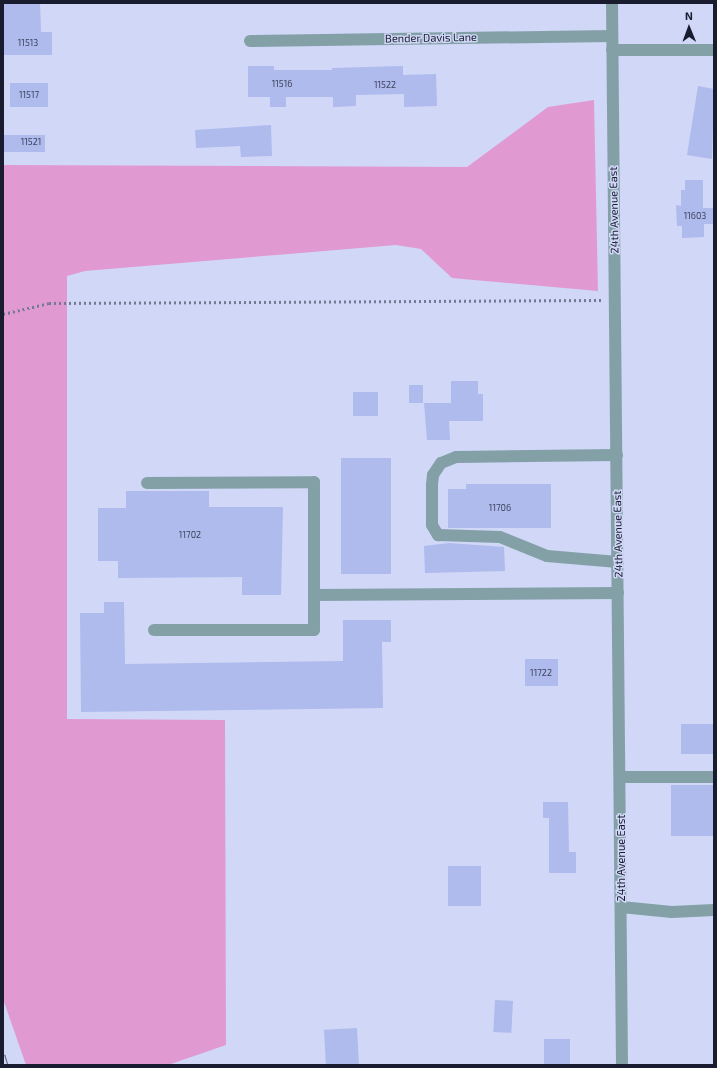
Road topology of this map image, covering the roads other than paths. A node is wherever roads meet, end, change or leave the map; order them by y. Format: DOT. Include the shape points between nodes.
graph roads {
  1 [pos="612,3"];
  2 [pos="612,36"];
  3 [pos="250,41"];
  4 [pos="612,50"];
  5 [pos="714,50"];
  6 [pos="617,456"];
  7 [pos="147,483"];
  8 [pos="618,562"];
  9 [pos="618,593"];
  10 [pos="314,595"];
  11 [pos="154,630"];
  12 [pos="620,777"];
  13 [pos="714,777"];
  14 [pos="622,907"];
  15 [pos="714,910"];
  16 [pos="622,1065"];
  1 -- 2 [label="street, 24th Avenue East"];
  2 -- 3 [label="street, Bender Davis Lane"];
  2 -- 4 [label="street, 24th Avenue East"];
  4 -- 5 [label="street"];
  4 -- 6 [label="street, 24th Avenue East"];
  6 -- 8 [label="street, 24th Avenue East"];
  6 -- 8 [label="street" via="456,457 441,463 433,475 432,524 438,535 500,537 547,556"];
  7 -- 10 [label="street" via="314,482"];
  8 -- 9 [label="street, 24th Avenue East"];
  9 -- 10 [label="street"];
  9 -- 12 [label="street, 24th Avenue East"];
  10 -- 11 [label="street" via="314,630"];
  12 -- 13 [label="street"];
  12 -- 14 [label="street, 24th Avenue East"];
  14 -- 15 [label="street" via="672,912"];
  14 -- 16 [label="street, 24th Avenue East"];
}
